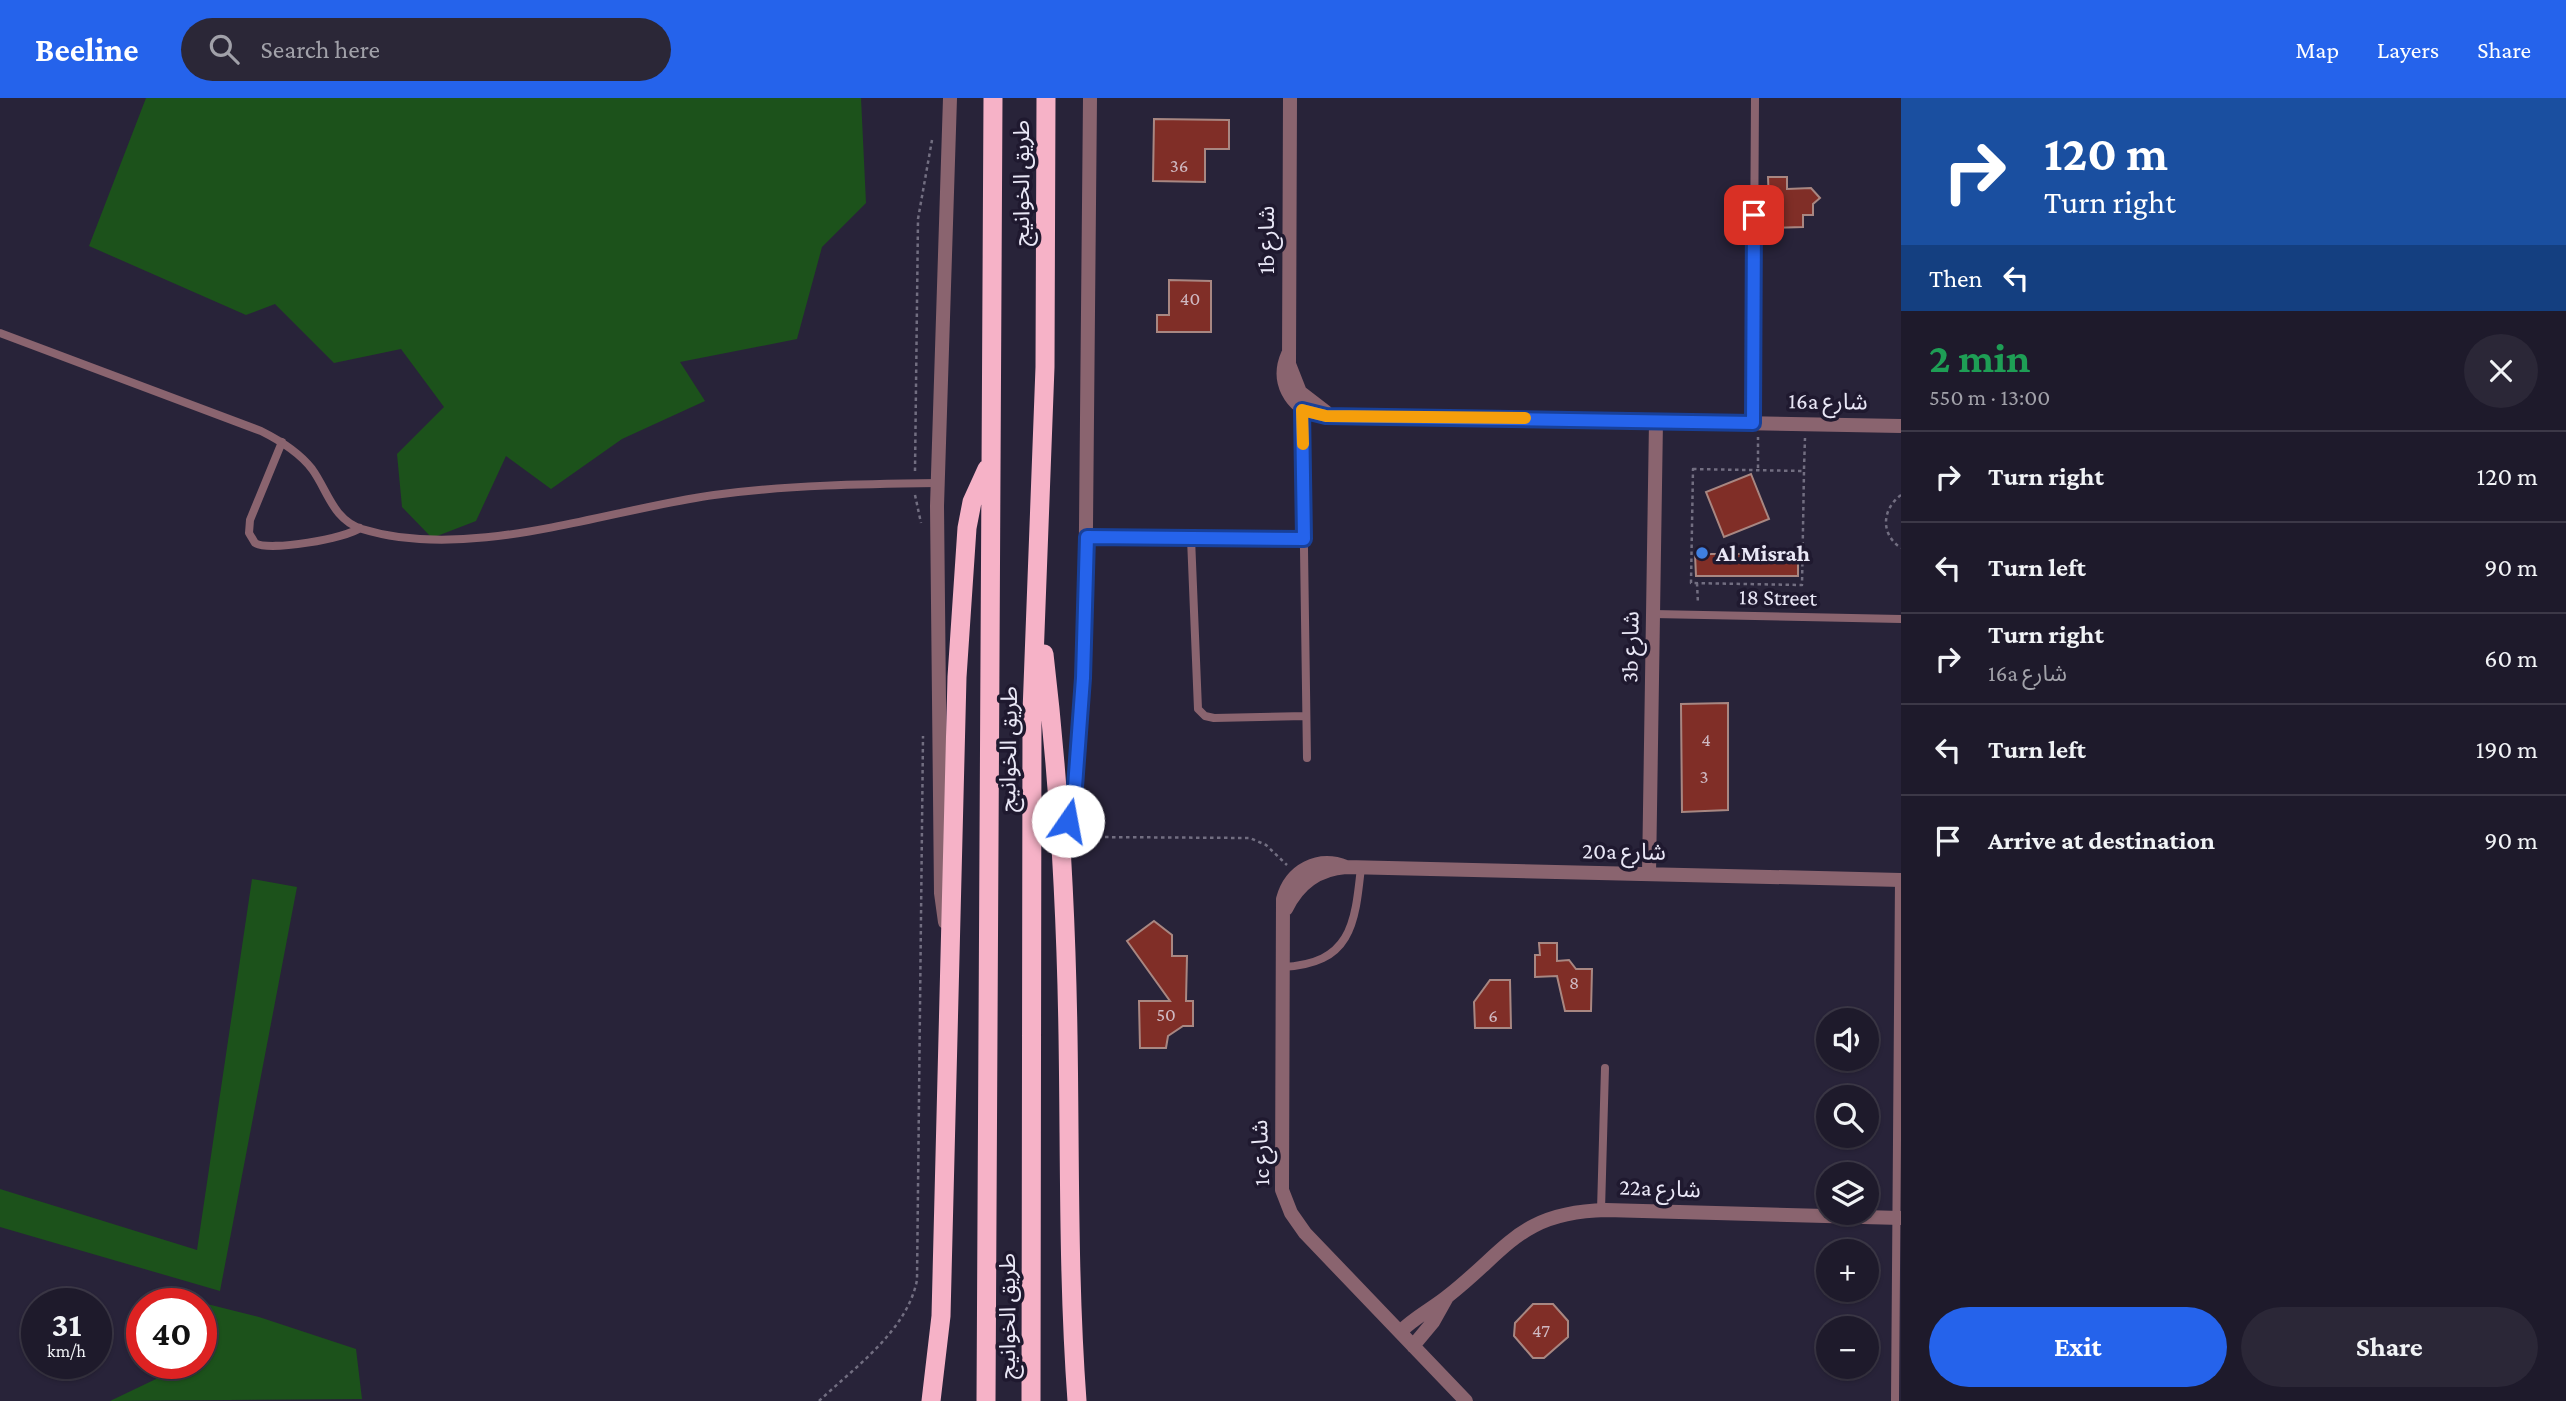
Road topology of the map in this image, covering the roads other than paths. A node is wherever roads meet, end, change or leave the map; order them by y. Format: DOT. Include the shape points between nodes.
graph roads {
  1 [pos="950,98"];
  2 [pos="993,98"];
  3 [pos="1046,98"];
  4 [pos="1090,98"];
  5 [pos="1290,98"];
  6 [pos="1302,98"];
  7 [pos="1755,98"];
  8 [pos="1290,126"];
  9 [pos="0,333"];
  10 [pos="1298,400"];
  11 [pos="1656,421"];
  12 [pos="1756,423"];
  13 [pos="1901,426"];
  14 [pos="282,442"];
  15 [pos="989,465"];
  16 [pos="937,483"];
  17 [pos="360,528"];
  18 [pos="1087,537"];
  19 [pos="1191,538"];
  20 [pos="1304,539"];
  21 [pos="1036,598"];
  22 [pos="1653,614"];
  23 [pos="1901,619"];
  24 [pos="1306,716"];
  25 [pos="1307,758"];
  26 [pos="1060,839"];
  27 [pos="1353,867"];
  28 [pos="1649,874"];
  29 [pos="1301,878"];
  30 [pos="1900,880"];
  31 [pos="949,933"];
  32 [pos="1282,967"];
  33 [pos="1605,1068"];
  34 [pos="1601,1210"];
  35 [pos="1899,1218"];
  36 [pos="1447,1297"];
  37 [pos="1400,1332"];
  38 [pos="1413,1346"];
  39 [pos="931,1401"];
  40 [pos="986,1401"];
  41 [pos="1031,1401"];
  42 [pos="1077,1401"];
  43 [pos="1466,1401"];
  44 [pos="1895,1401"];
  1 -- 16 [label="street"];
  2 -- 15 [label="highway, طريق الخوانيج"];
  3 -- 21 [label="highway, طريق الخوانيج" via="1045,367"];
  4 -- 18 [label="street"];
  5 -- 8 [label="street, 1b شارع"];
  6 -- 8 [label="street, 1b شارع"];
  7 -- 12 [label="lane"];
  8 -- 10 [label="street, 1b شارع" via="1288,354"];
  9 -- 14 [label="lane"];
  10 -- 11 [label="street, 16a شارع" via="1318,415"];
  10 -- 20 [label="lane"];
  11 -- 12 [label="street, 16a شارع"];
  11 -- 22 [label="street, 3b شارع"];
  12 -- 13 [label="street, 16a شارع"];
  14 -- 17 [label="lane" via="314,472 337,512"];
  14 -- 17 [label="lane" via="250,520 249,533 255,543 273,547"];
  15 -- 31 [label="highway" via="976,489 967,528"];
  15 -- 40 [label="highway, طريق الخوانيج"];
  16 -- 17 [label="lane" via="758,490 473,537 416,538"];
  16 -- 31 [label="street" via="940,894"];
  18 -- 19 [label="lane"];
  18 -- 26 [label="street" via="1075,787"];
  19 -- 20 [label="lane"];
  19 -- 24 [label="lane" via="1198,709 1214,718"];
  20 -- 24 [label="lane"];
  21 -- 26 [label="highway" via="1050,702"];
  21 -- 41 [label="highway, طريق الخوانيج"];
  22 -- 23 [label="lane, 18 Street"];
  22 -- 28 [label="street, 3b شارع"];
  24 -- 25 [label="lane"];
  26 -- 42 [label="highway" via="1068,1036 1068,1252"];
  27 -- 28 [label="street, 20a شارع"];
  27 -- 29 [label="street, 20a شارع"];
  27 -- 32 [label="lane" via="1356,915 1351,932 1318,961"];
  28 -- 30 [label="street, 20a شارع"];
  29 -- 32 [label="street, 1c شارع" via="1285,890"];
  30 -- 35 [label="lane"];
  31 -- 39 [label="highway" via="941,1316"];
  32 -- 37 [label="street, 1c شارع" via="1280,1166 1286,1202 1305,1233"];
  33 -- 34 [label="lane"];
  34 -- 35 [label="street, 22a شارع"];
  34 -- 36 [label="street, 22a شارع" via="1551,1218 1517,1234"];
  35 -- 44 [label="lane"];
  36 -- 37 [label="street, 22a شارع"];
  36 -- 38 [label="street, 22a شارع"];
  37 -- 38 [label="street, 1c شارع"];
  38 -- 43 [label="street, 1c شارع"];
}
